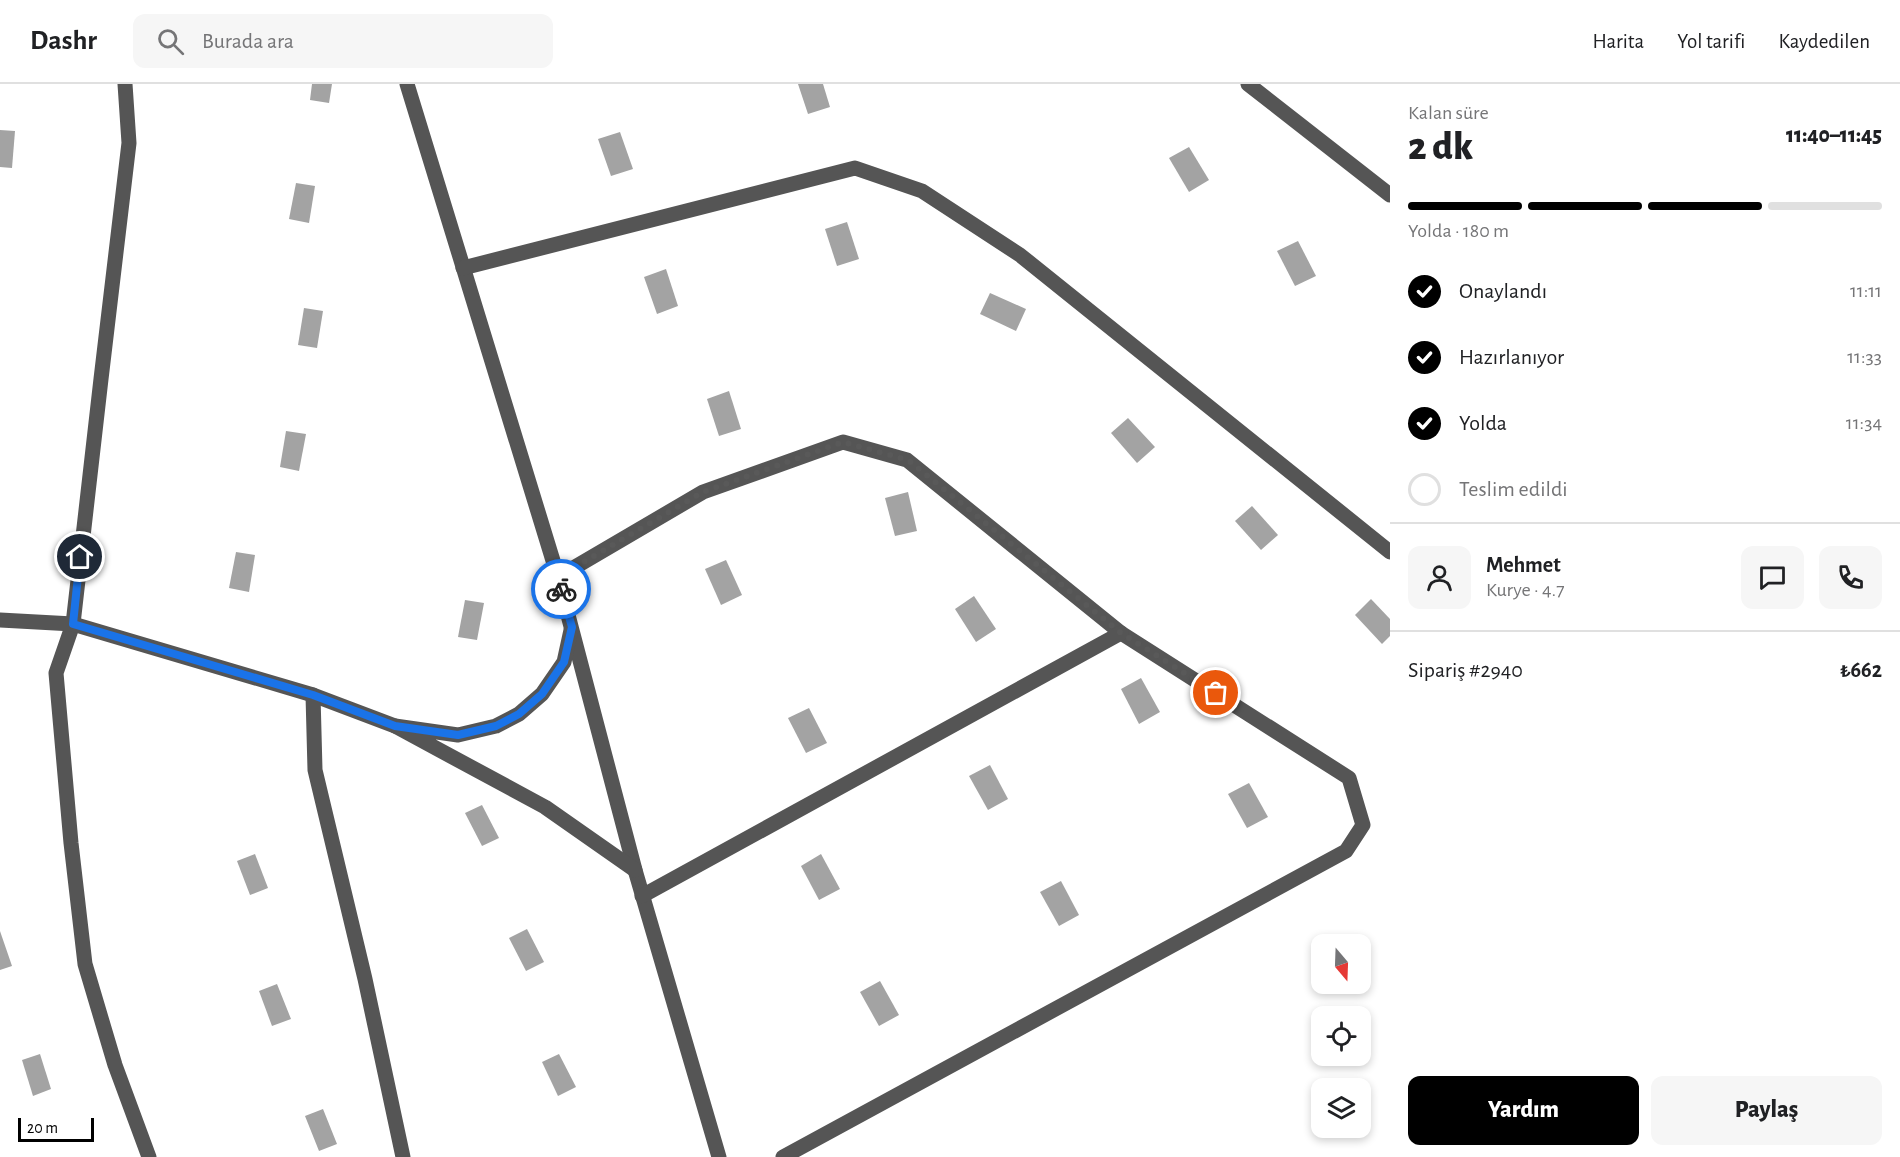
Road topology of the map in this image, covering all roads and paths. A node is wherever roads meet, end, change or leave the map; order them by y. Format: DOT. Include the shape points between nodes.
graph roads {
  1 [pos="125,84"];
  2 [pos="407,84"];
  3 [pos="1248,84"];
  4 [pos="1390,195"];
  5 [pos="463,268"];
  6 [pos="1390,552"];
  7 [pos="558,577"];
  8 [pos="0,620"];
  9 [pos="73,624"];
  10 [pos="572,627"];
  11 [pos="1121,633"];
  12 [pos="313,695"];
  13 [pos="395,726"];
  14 [pos="635,870"];
  15 [pos="642,896"];
  16 [pos="149,1157"];
  17 [pos="403,1157"];
  18 [pos="719,1157"];
  19 [pos="783,1157"];
  1 -- 9 [label="street" via="129,143"];
  2 -- 5 [label="street"];
  3 -- 4 [label="street"];
  5 -- 6 [label="street" via="855,168 922,191 1020,255"];
  5 -- 7 [label="street"];
  7 -- 10 [label="street"];
  7 -- 11 [label="street" via="703,492 843,442 908,460"];
  8 -- 9 [label="street"];
  9 -- 12 [label="street"];
  9 -- 16 [label="street" via="56,673 85,964 115,1065"];
  10 -- 13 [label="street" via="564,662 542,694 519,714 496,726 458,735"];
  10 -- 14 [label="street"];
  11 -- 15 [label="street"];
  11 -- 19 [label="street" via="1349,778 1363,825 1352,843 1346,851"];
  12 -- 13 [label="street"];
  12 -- 17 [label="street" via="315,770"];
  13 -- 14 [label="street" via="545,807"];
  14 -- 15 [label="street"];
  15 -- 18 [label="street"];
}
